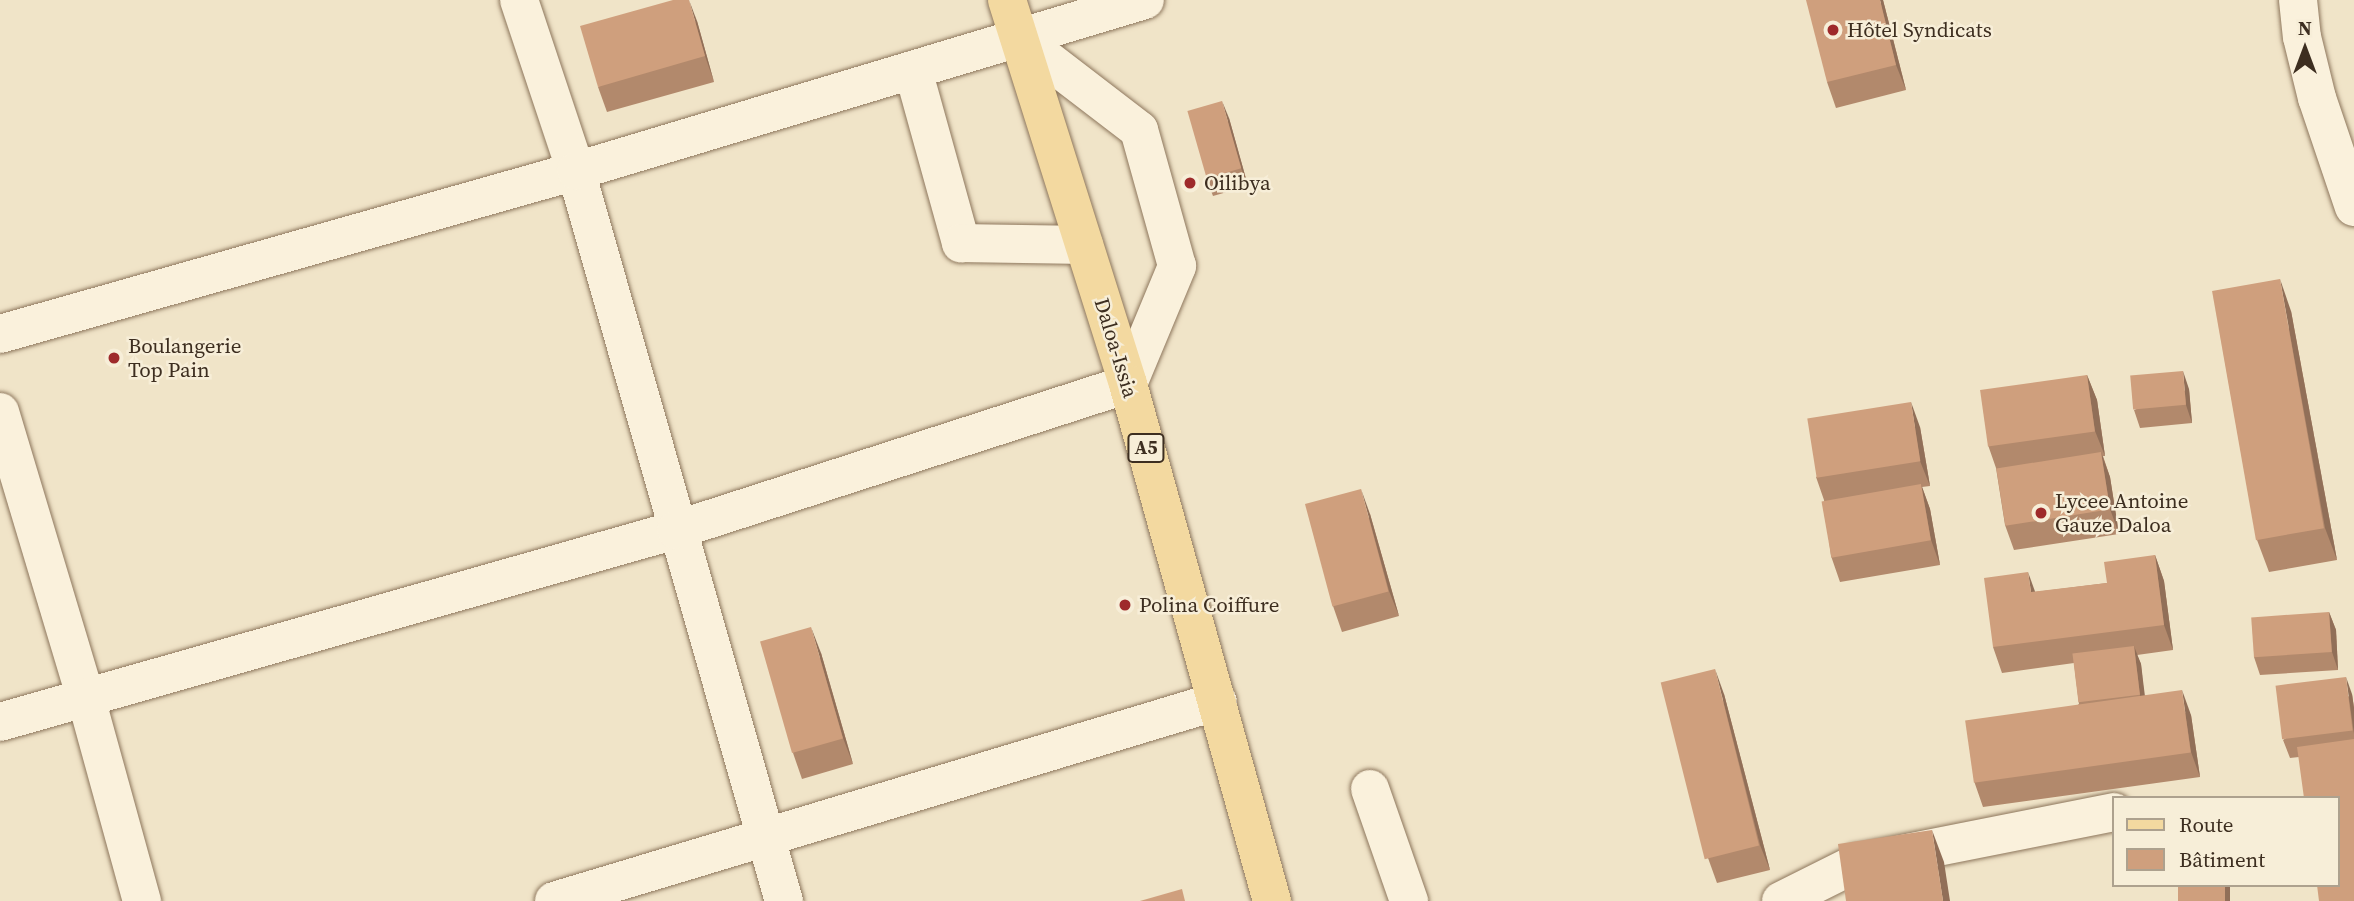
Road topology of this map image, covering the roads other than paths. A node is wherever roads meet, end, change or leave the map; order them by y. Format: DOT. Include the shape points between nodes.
graph roads {
  1 [pos="519,0"];
  2 [pos="1007,0"];
  3 [pos="1145,0"];
  4 [pos="2298,0"];
  5 [pos="1018,37"];
  6 [pos="913,70"];
  7 [pos="576,171"];
  8 [pos="2354,207"];
  9 [pos="1083,245"];
  10 [pos="0,334"];
  11 [pos="1128,384"];
  12 [pos="0,412"];
  13 [pos="676,530"];
  14 [pos="86,698"];
  15 [pos="1218,701"];
  16 [pos="0,722"];
  17 [pos="1370,789"];
  18 [pos="2112,812"];
  19 [pos="767,837"];
  20 [pos="142,901"];
  21 [pos="554,901"];
  22 [pos="785,901"];
  23 [pos="1272,901"];
  24 [pos="1409,901"];
  25 [pos="1781,901"];
  1 -- 7 [label="street"];
  2 -- 5 [label="main road, Daloa-Issia / A5"];
  3 -- 5 [label="street"];
  4 -- 8 [label="street" via="2317,98"];
  5 -- 6 [label="street"];
  5 -- 9 [label="main road, Daloa-Issia / A5"];
  5 -- 11 [label="street" via="1139,130 1177,266"];
  6 -- 7 [label="street"];
  6 -- 9 [label="street" via="961,243"];
  7 -- 10 [label="street"];
  7 -- 13 [label="street"];
  9 -- 11 [label="main road, Daloa-Issia / A5"];
  11 -- 13 [label="street"];
  11 -- 15 [label="main road, Daloa-Issia / A5"];
  12 -- 14 [label="street"];
  13 -- 14 [label="street"];
  13 -- 19 [label="street"];
  14 -- 16 [label="street"];
  14 -- 20 [label="street"];
  15 -- 19 [label="street"];
  15 -- 23 [label="main road, Daloa-Issia / A5"];
  17 -- 24 [label="street"];
  18 -- 25 [label="street" via="1857,863"];
  19 -- 21 [label="street"];
  19 -- 22 [label="street"];
}
